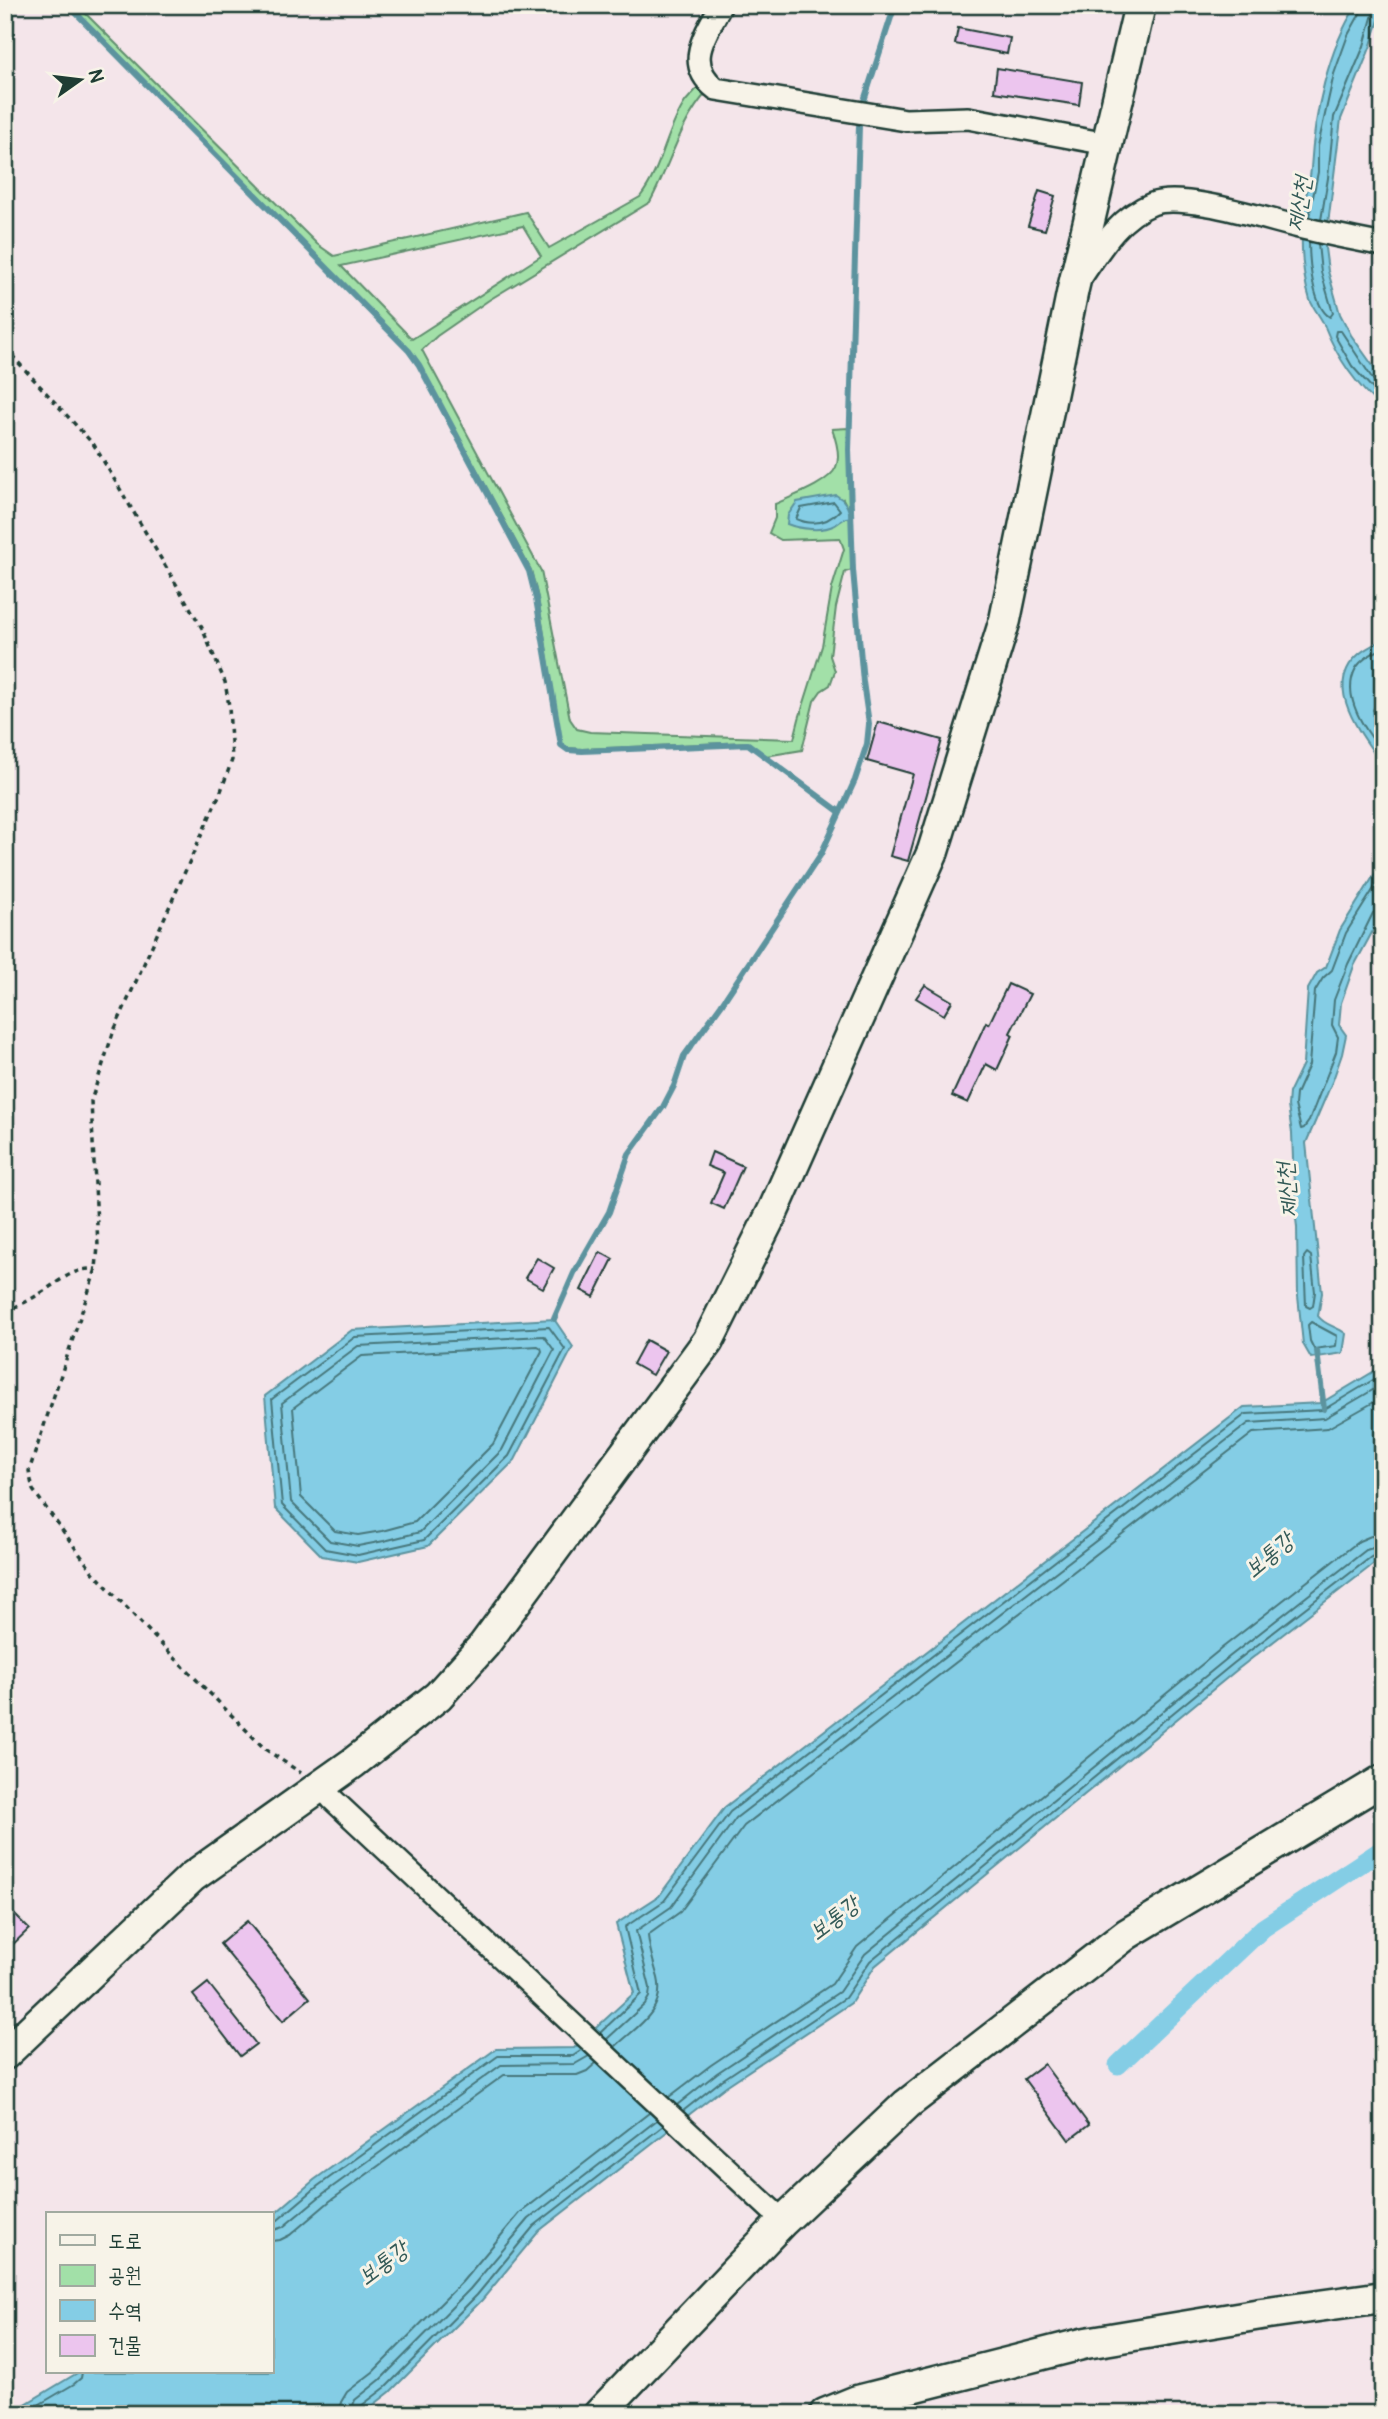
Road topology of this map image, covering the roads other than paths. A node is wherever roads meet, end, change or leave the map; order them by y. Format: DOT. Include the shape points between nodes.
graph roads {
  1 [pos="721,5"];
  2 [pos="1140,5"];
  3 [pos="1107,144"];
  4 [pos="1383,245"];
  5 [pos="1073,289"];
  6 [pos="1383,1780"];
  7 [pos="326,1792"];
  8 [pos="5,2054"];
  9 [pos="783,2221"];
  10 [pos="1383,2297"];
  11 [pos="599,2414"];
  12 [pos="825,2414"];
  1 -- 3 [label="street" via="701,43 698,59 707,82 716,89 906,120 968,118"];
  2 -- 3 [label="street"];
  3 -- 5 [label="street"];
  4 -- 5 [label="street" via="1212,206 1161,202 1122,224"];
  5 -- 7 [label="street" via="1005,620 933,852 775,1209 708,1341 484,1646 438,1696"];
  6 -- 9 [label="street" via="1127,1934 908,2104"];
  7 -- 8 [label="street" via="192,1877"];
  7 -- 9 [label="street"];
  9 -- 11 [label="street"];
  10 -- 12 [label="street" via="1086,2343 858,2401"];
}
